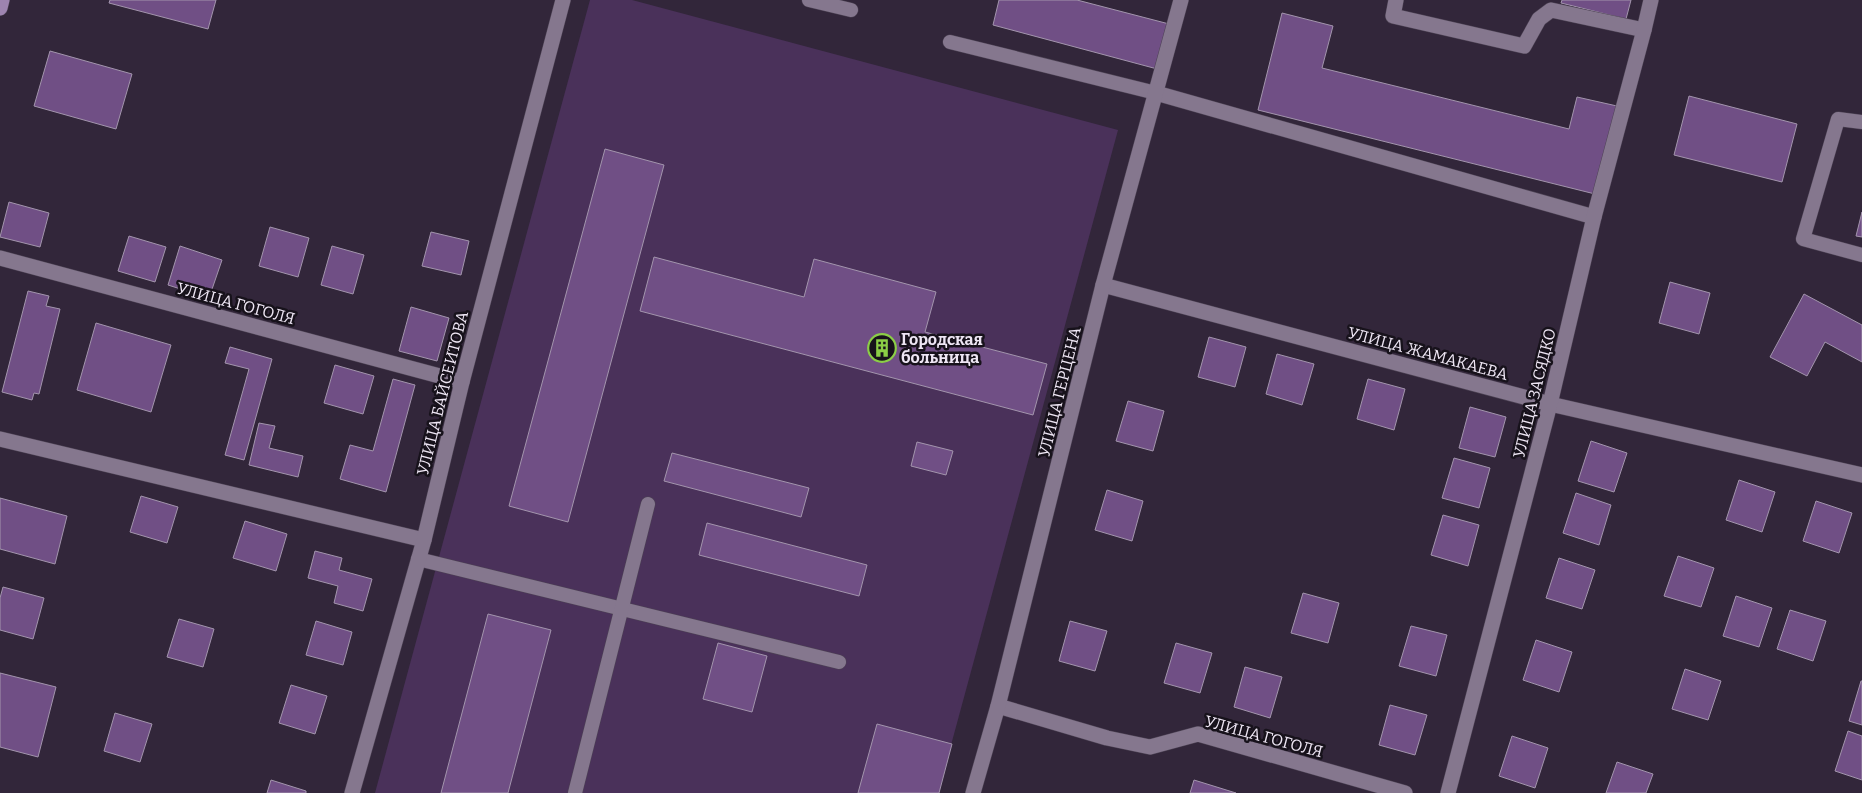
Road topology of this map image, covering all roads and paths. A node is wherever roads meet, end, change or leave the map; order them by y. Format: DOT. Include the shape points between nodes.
graph roads {
  1 [pos="2,0"];
  2 [pos="563,0"];
  3 [pos="809,0"];
  4 [pos="1181,0"];
  5 [pos="1396,0"];
  6 [pos="1650,0"];
  7 [pos="0,8"];
  8 [pos="851,10"];
  9 [pos="1644,30"];
  10 [pos="950,42"];
  11 [pos="1156,93"];
  12 [pos="1862,122"];
  13 [pos="1594,217"];
  14 [pos="1862,255"];
  15 [pos="0,258"];
  16 [pos="1103,285"];
  17 [pos="462,382"];
  18 [pos="1550,404"];
  19 [pos="0,439"];
  20 [pos="1862,475"];
  21 [pos="648,504"];
  22 [pos="424,540"];
  23 [pos="418,559"];
  24 [pos="622,609"];
  25 [pos="839,662"];
  26 [pos="998,706"];
  27 [pos="352,793"];
  28 [pos="575,793"];
  29 [pos="973,793"];
  30 [pos="1405,793"];
  31 [pos="1448,793"];
  1 -- 7 [label="main road"];
  2 -- 17 [label="street, УЛИЦА БАЙСЕИТОВА"];
  3 -- 8 [label="lane"];
  4 -- 11 [label="street, УЛИЦА ГЕРЦЕНА"];
  5 -- 9 [label="street" via="1393,16 1524,46 1540,19 1551,10"];
  6 -- 9 [label="street, УЛИЦА ЗАСЯДКО"];
  9 -- 13 [label="street, УЛИЦА ЗАСЯДКО"];
  10 -- 11 [label="lane"];
  11 -- 13 [label="street"];
  11 -- 16 [label="street, УЛИЦА ГЕРЦЕНА"];
  12 -- 14 [label="lane" via="1838,119 1803,239"];
  13 -- 18 [label="street, УЛИЦА ЗАСЯДКО"];
  15 -- 17 [label="street, УЛИЦА ГОГОЛЯ"];
  16 -- 18 [label="street, УЛИЦА ЖАМАКАЕВА"];
  16 -- 26 [label="street, УЛИЦА ГЕРЦЕНА"];
  17 -- 22 [label="street, УЛИЦА БАЙСЕИТОВА"];
  18 -- 20 [label="street, УЛИЦА ЖАМАКАЕВА"];
  18 -- 31 [label="street, УЛИЦА ЗАСЯДКО"];
  19 -- 22 [label="street"];
  21 -- 24 [label="lane"];
  22 -- 23 [label="street, УЛИЦА БАЙСЕИТОВА"];
  23 -- 24 [label="lane"];
  23 -- 27 [label="street, УЛИЦА БАЙСЕИТОВА"];
  24 -- 25 [label="lane"];
  24 -- 28 [label="lane"];
  26 -- 29 [label="street, УЛИЦА ГЕРЦЕНА"];
  26 -- 30 [label="street, УЛИЦА ГОГОЛЯ" via="1107,738 1150,746 1198,734"];
}
